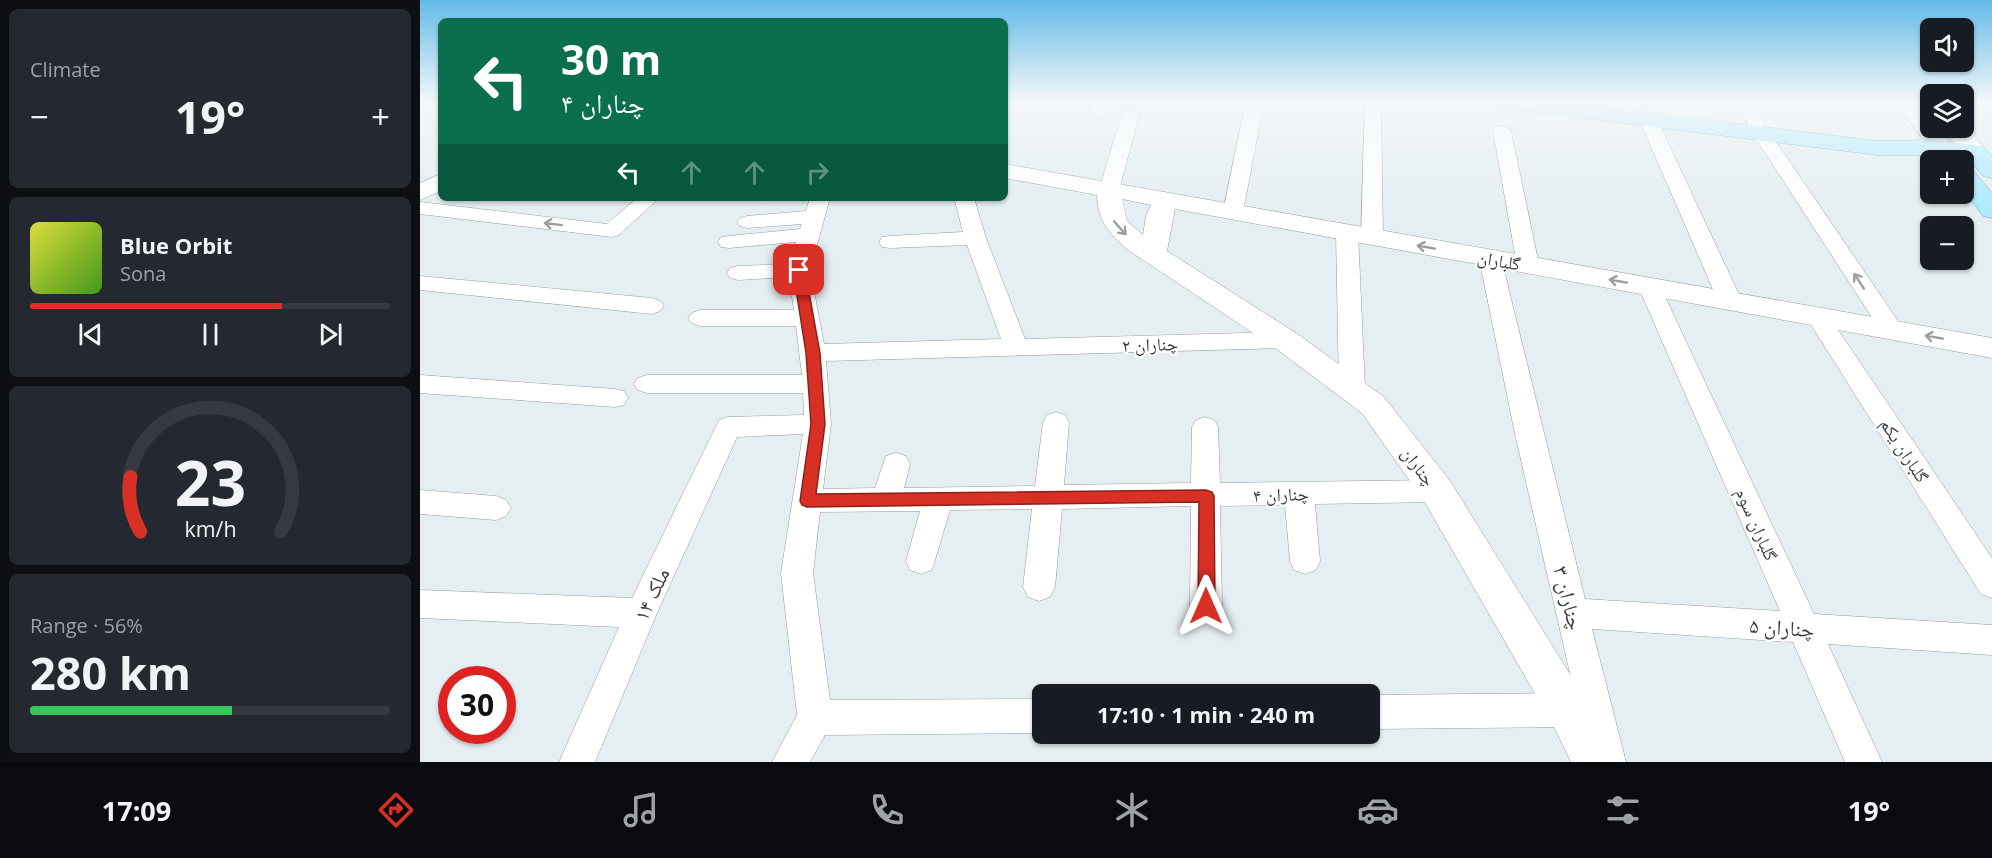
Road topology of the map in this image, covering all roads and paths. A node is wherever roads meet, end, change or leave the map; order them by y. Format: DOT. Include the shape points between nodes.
graph roads {
  1 [pos="1124,137"];
  2 [pos="1248,137"];
  3 [pos="1369,137"];
  4 [pos="1503,137"];
  5 [pos="1648,137"];
  6 [pos="1764,137"];
  7 [pos="1805,137"];
  8 [pos="1806,137"];
  9 [pos="1928,137"];
  10 [pos="1967,138"];
  11 [pos="1936,150"];
  12 [pos="1984,153"];
  13 [pos="1920,156"];
  14 [pos="1920,157"];
  15 [pos="438,168"];
  16 [pos="1992,171"];
  17 [pos="1008,172"];
  18 [pos="420,178"];
  19 [pos="438,183"];
  20 [pos="1109,190"];
  21 [pos="420,193"];
  22 [pos="1166,200"];
  23 [pos="647,201"];
  24 [pos="965,201"];
  25 [pos="420,208"];
  26 [pos="1233,212"];
  27 [pos="814,217"];
  28 [pos="747,222"];
  29 [pos="1360,235"];
  30 [pos="975,238"];
  31 [pos="729,242"];
  32 [pos="890,242"];
  33 [pos="1153,252"];
  34 [pos="1490,258"];
  35 [pos="1528,265"];
  36 [pos="799,270"];
  37 [pos="738,273"];
  38 [pos="420,283"];
  39 [pos="1649,286"];
  40 [pos="1730,301"];
  41 [pos="652,306"];
  42 [pos="1818,316"];
  43 [pos="700,318"];
  44 [pos="807,318"];
  45 [pos="1892,330"];
  46 [pos="1285,340"];
  47 [pos="1016,348"];
  48 [pos="1992,348"];
  49 [pos="813,353"];
  50 [pos="420,384"];
  51 [pos="647,384"];
  52 [pos="815,384"];
  53 [pos="1352,389"];
  54 [pos="615,398"];
  55 [pos="1056,422"];
  56 [pos="818,424"];
  57 [pos="1205,427"];
  58 [pos="896,464"];
  59 [pos="1437,491"];
  60 [pos="1299,493"];
  61 [pos="1206,496"];
  62 [pos="1048,498"];
  63 [pos="938,499"];
  64 [pos="886,500"];
  65 [pos="807,501"];
  66 [pos="420,502"];
  67 [pos="496,508"];
  68 [pos="921,561"];
  69 [pos="1305,561"];
  70 [pos="1992,584"];
  71 [pos="1039,587"];
  72 [pos="420,604"];
  73 [pos="1206,606"];
  74 [pos="641,613"];
  75 [pos="1572,614"];
  76 [pos="1804,628"];
  77 [pos="1992,640"];
  78 [pos="1568,710"];
  79 [pos="1380,712"];
  80 [pos="1032,716"];
  81 [pos="815,718"];
  82 [pos="578,762"];
  83 [pos="790,762"];
  84 [pos="1595,762"];
  85 [pos="1608,762"];
  86 [pos="1864,762"];
  1 -- 20 [label="street"];
  2 -- 26 [label="street"];
  3 -- 29 [label="street"];
  4 -- 35 [label="street"];
  5 -- 40 [label="street"];
  45 -- 6 [label="street, one-way"];
  7 -- 13 [label="main road"];
  8 -- 14 [label="main road"];
  9 -- 11 [label="main road"];
  10 -- 12 [label="main road"];
  12 -- 16 [label="main road"];
  15 -- 18 [label="street"];
  17 -- 20 [label="street, گلباران"];
  19 -- 21 [label="street"];
  20 -- 22 [label="street, گلباران"];
  20 -- 33 [label="street, چناران, one-way" via="1110,215 1120,230"];
  22 -- 26 [label="street, گلباران"];
  22 -- 33 [label="street"];
  23 -- 25 [label="street, one-way" via="612,231"];
  24 -- 30 [label="street"];
  26 -- 29 [label="street, گلباران"];
  27 -- 28 [label="street"];
  27 -- 31 [label="street"];
  27 -- 36 [label="street"];
  34 -- 29 [label="street, گلباران, one-way"];
  29 -- 53 [label="street" via="1348,308"];
  30 -- 32 [label="street"];
  30 -- 47 [label="street"];
  33 -- 46 [label="street, چناران"];
  34 -- 35 [label="street, گلباران"];
  34 -- 75 [label="street, چناران ۳"];
  39 -- 35 [label="street, گلباران, one-way"];
  36 -- 37 [label="street"];
  36 -- 44 [label="street"];
  38 -- 41 [label="street"];
  39 -- 40 [label="street, گلباران"];
  39 -- 76 [label="street, گلباران سوم"];
  40 -- 42 [label="street, گلباران"];
  42 -- 45 [label="street, گلباران"];
  42 -- 70 [label="street, گلباران یکم"];
  43 -- 44 [label="street"];
  44 -- 49 [label="street"];
  48 -- 45 [label="street, گلباران, one-way"];
  46 -- 47 [label="street, ۲ چناران"];
  46 -- 53 [label="street, چناران"];
  47 -- 49 [label="street, ۲ چناران"];
  49 -- 52 [label="street"];
  50 -- 54 [label="street"];
  51 -- 52 [label="street"];
  52 -- 56 [label="street"];
  53 -- 59 [label="street, چناران" via="1373,405"];
  55 -- 62 [label="street"];
  56 -- 65 [label="street"];
  56 -- 74 [label="street, ملک ۱۴" via="728,427"];
  57 -- 61 [label="street"];
  58 -- 64 [label="street"];
  59 -- 60 [label="street, ۴ چناران"];
  59 -- 78 [label="street, چناران"];
  60 -- 61 [label="street, ۴ چناران"];
  60 -- 69 [label="street"];
  61 -- 62 [label="street, ۴ چناران"];
  61 -- 73 [label="street"];
  62 -- 63 [label="street, ۴ چناران"];
  62 -- 71 [label="street"];
  63 -- 64 [label="street, ۴ چناران"];
  63 -- 68 [label="street"];
  64 -- 65 [label="street, ۴ چناران"];
  65 -- 81 [label="street" via="797,573"];
  66 -- 67 [label="street"];
  72 -- 74 [label="street"];
  74 -- 82 [label="street, ملک ۱۴"];
  75 -- 76 [label="street, ۵ چناران"];
  75 -- 85 [label="street, چناران ۳"];
  76 -- 77 [label="street, ۵ چناران"];
  76 -- 86 [label="street, گلباران سوم"];
  78 -- 79 [label="street"];
  78 -- 84 [label="street, چناران"];
  80 -- 81 [label="street"];
  81 -- 83 [label="street"];
}
